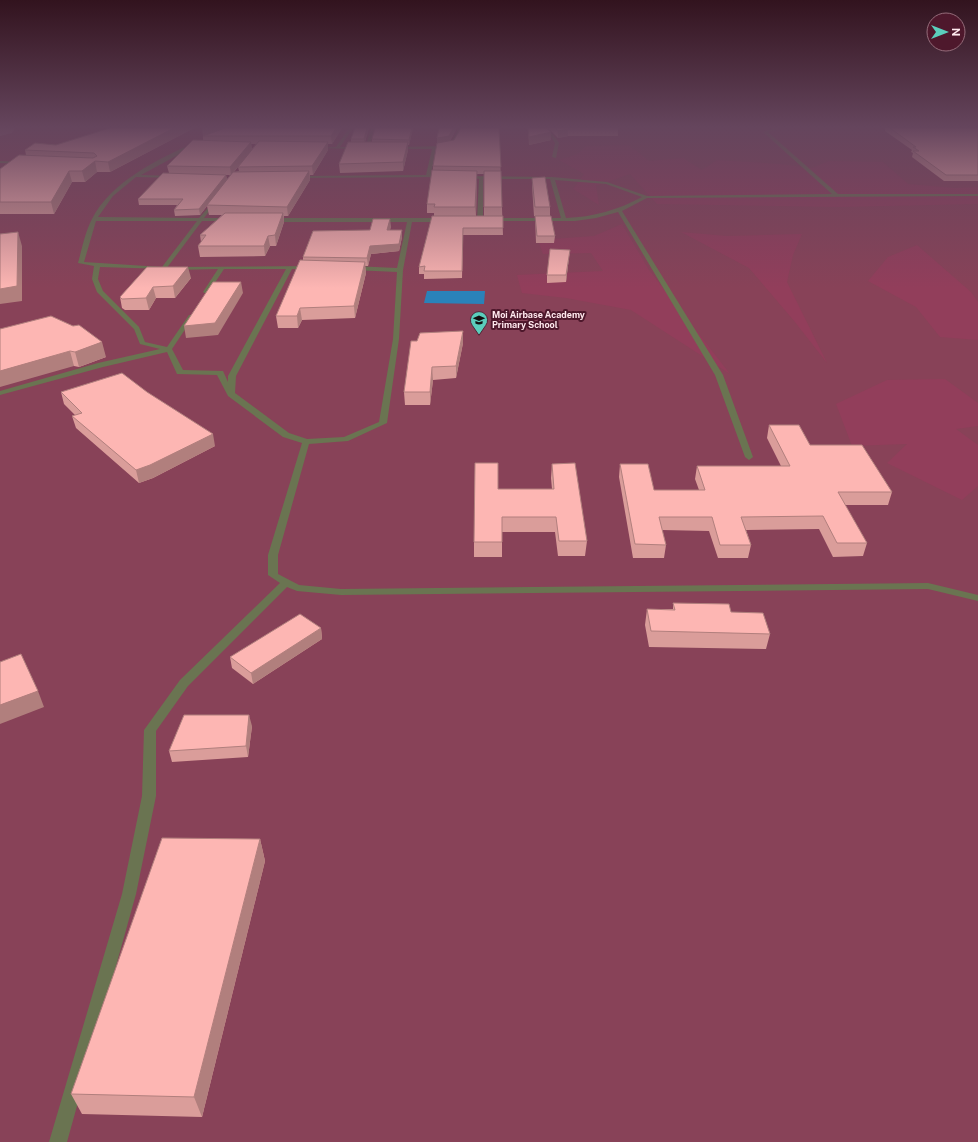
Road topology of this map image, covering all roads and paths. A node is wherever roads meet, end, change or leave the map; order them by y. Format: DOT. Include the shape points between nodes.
graph roads {
  1 [pos="128,181"];
  2 [pos="481,181"];
  3 [pos="553,181"];
  4 [pos="588,181"];
  5 [pos="820,181"];
  6 [pos="978,195"];
  7 [pos="219,196"];
  8 [pos="837,196"];
  9 [pos="646,197"];
  10 [pos="619,210"];
  11 [pos="94,219"];
  12 [pos="202,220"];
  13 [pos="234,220"];
  14 [pos="266,220"];
  15 [pos="410,220"];
  16 [pos="449,220"];
  17 [pos="472,220"];
  18 [pos="480,220"];
  19 [pos="564,220"];
  20 [pos="97,264"];
  21 [pos="223,267"];
  22 [pos="290,267"];
  23 [pos="314,267"];
  24 [pos="164,268"];
  25 [pos="345,268"];
  26 [pos="400,270"];
  27 [pos="202,299"];
  28 [pos="194,311"];
  29 [pos="169,349"];
  30 [pos="0,393"];
  31 [pos="232,394"];
  32 [pos="306,442"];
  33 [pos="749,457"];
  34 [pos="286,582"];
  35 [pos="978,598"];
  36 [pos="58,1142"];
  1 -- 11 [label="street" via="111,195"];
  2 -- 18 [label="street"];
  3 -- 19 [label="street"];
  4 -- 9 [label="street" via="607,183"];
  5 -- 8 [label="street"];
  6 -- 8 [label="street"];
  7 -- 12 [label="street"];
  8 -- 9 [label="street"];
  9 -- 10 [label="street"];
  10 -- 19 [label="street" via="593,217"];
  10 -- 33 [label="street" via="719,375"];
  11 -- 12 [label="street"];
  11 -- 20 [label="street" via="81,263"];
  12 -- 13 [label="street"];
  12 -- 24 [label="street"];
  14 -- 15 [label="street"];
  15 -- 16 [label="street"];
  15 -- 26 [label="street"];
  17 -- 18 [label="street"];
  18 -- 19 [label="street"];
  20 -- 24 [label="street"];
  20 -- 29 [label="street" via="95,279 100,292 137,328 142,343"];
  21 -- 22 [label="street"];
  21 -- 24 [label="street"];
  21 -- 27 [label="street"];
  22 -- 23 [label="street"];
  22 -- 31 [label="street" via="232,376"];
  25 -- 26 [label="street"];
  26 -- 32 [label="street" via="396,339 383,423 345,439"];
  28 -- 29 [label="street"];
  29 -- 30 [label="street"];
  29 -- 31 [label="street" via="180,372 220,373"];
  31 -- 32 [label="street" via="286,434"];
  32 -- 34 [label="street" via="273,555 273,575"];
  34 -- 35 [label="street" via="297,588 341,592 928,586"];
  34 -- 36 [label="street" via="184,683 150,730 148,796 129,894"];
}
